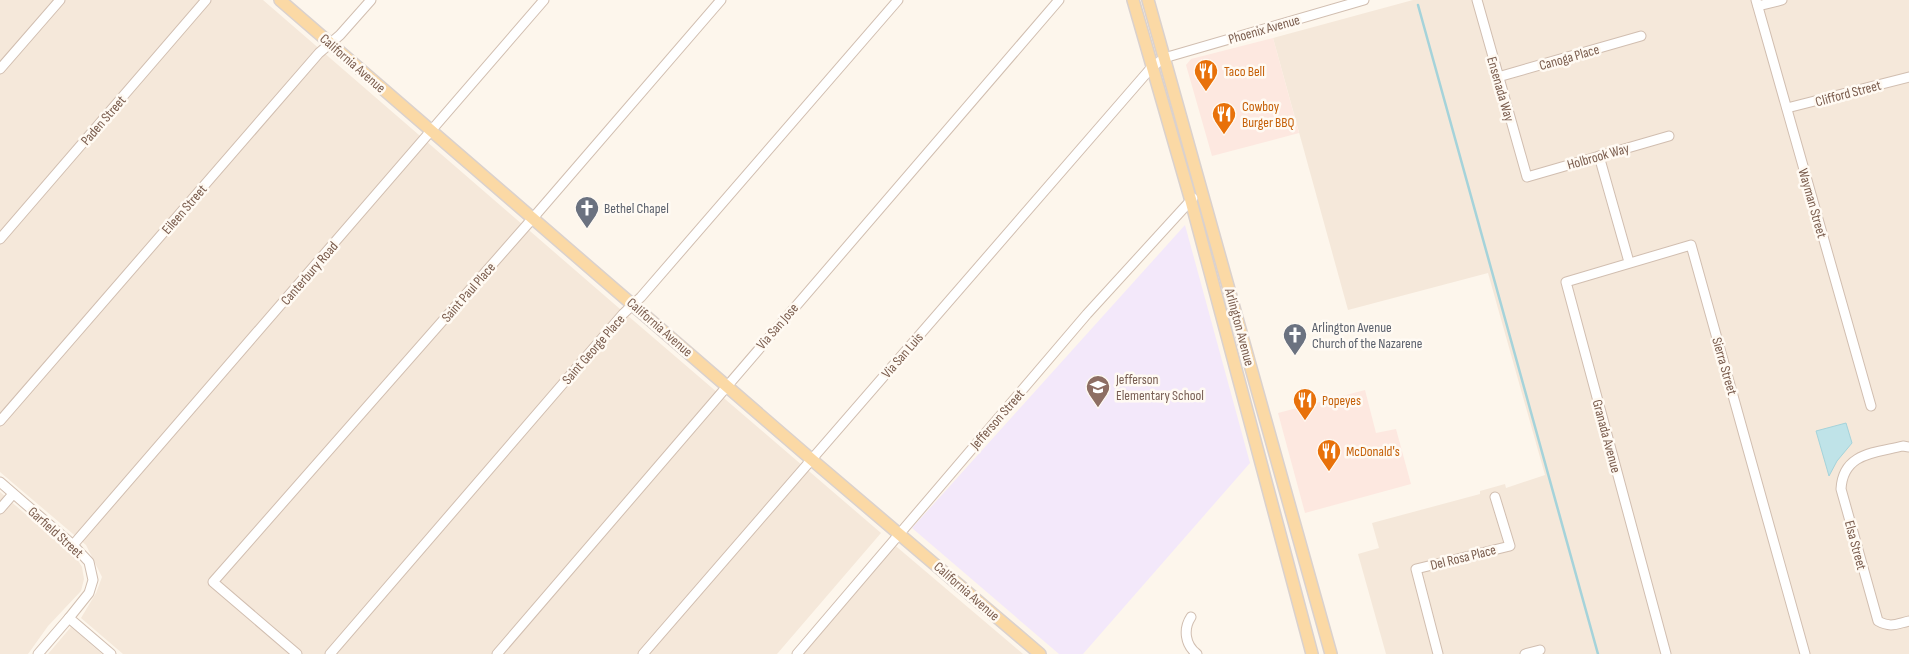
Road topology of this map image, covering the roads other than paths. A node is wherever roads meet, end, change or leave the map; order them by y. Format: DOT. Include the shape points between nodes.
graph roads {
  1 [pos="60,0"];
  2 [pos="206,0"];
  3 [pos="280,0"];
  4 [pos="371,0"];
  5 [pos="544,0"];
  6 [pos="721,0"];
  7 [pos="898,0"];
  8 [pos="1059,0"];
  9 [pos="1133,0"];
  10 [pos="1148,0"];
  11 [pos="1364,0"];
  12 [pos="1477,0"];
  13 [pos="1782,0"];
  14 [pos="1757,3"];
  15 [pos="1641,36"];
  16 [pos="330,44"];
  17 [pos="1164,58"];
  18 [pos="1151,68"];
  19 [pos="0,69"];
  20 [pos="1909,77"];
  21 [pos="1498,78"];
  22 [pos="1787,108"];
  23 [pos="432,131"];
  24 [pos="1669,136"];
  25 [pos="1598,156"];
  26 [pos="1527,177"];
  27 [pos="1202,188"];
  28 [pos="1191,201"];
  29 [pos="533,218"];
  30 [pos="1175,218"];
  31 [pos="1199,230"];
  32 [pos="0,239"];
  33 [pos="1629,262"];
  34 [pos="634,304"];
  35 [pos="726,386"];
  36 [pos="1871,406"];
  37 [pos="0,422"];
  38 [pos="1909,447"];
  39 [pos="811,459"];
  40 [pos="0,482"];
  41 [pos="13,494"];
  42 [pos="1495,498"];
  43 [pos="0,509"];
  44 [pos="899,533"];
  45 [pos="73,545"];
  46 [pos="1191,616"];
  47 [pos="69,618"];
  48 [pos="1909,621"];
  49 [pos="1540,650"];
  50 [pos="38,654"];
  51 [pos="110,654"];
  52 [pos="297,654"];
  53 [pos="330,654"];
  54 [pos="497,654"];
  55 [pos="643,654"];
  56 [pos="797,654"];
  57 [pos="1040,654"];
  58 [pos="1197,654"];
  59 [pos="1312,654"];
  60 [pos="1331,654"];
  61 [pos="1438,654"];
  62 [pos="1525,654"];
  63 [pos="1666,654"];
  64 [pos="1805,654"];
  1 -- 19 [label="street"];
  2 -- 32 [label="street, Paden Street"];
  3 -- 16 [label="main road, California Avenue"];
  4 -- 16 [label="street, Eileen Street"];
  5 -- 23 [label="street, Canterbury Road"];
  6 -- 29 [label="street, Saint Paul Place"];
  7 -- 34 [label="street, Saint George Place"];
  8 -- 35 [label="street, Via San Jose"];
  9 -- 18 [label="main road, Arlington Avenue"];
  10 -- 17 [label="main road, Arlington Avenue"];
  11 -- 17 [label="street, Phoenix Avenue"];
  12 -- 21 [label="street, Ensenada Way"];
  13 -- 14 [label="street"];
  14 -- 22 [label="street, Wayman Street"];
  15 -- 21 [label="street, Canoga Place"];
  16 -- 23 [label="main road, California Avenue"];
  16 -- 37 [label="street, Eileen Street"];
  17 -- 18 [label="street, Via San Luis"];
  17 -- 27 [label="main road, Arlington Avenue"];
  18 -- 28 [label="main road, Arlington Avenue"];
  18 -- 39 [label="street, Via San Luis"];
  20 -- 22 [label="street, Clifford Street"];
  21 -- 26 [label="street, Ensenada Way"];
  22 -- 36 [label="street, Wayman Street"];
  23 -- 29 [label="main road, California Avenue"];
  23 -- 45 [label="street, Canterbury Road"];
  24 -- 25 [label="street, Holbrook Way"];
  25 -- 26 [label="street, Holbrook Way"];
  25 -- 33 [label="street"];
  27 -- 28 [label="street, Jefferson Street"];
  27 -- 60 [label="main road, Arlington Avenue"];
  28 -- 30 [label="street, Jefferson Street"];
  28 -- 31 [label="main road, Arlington Avenue"];
  29 -- 34 [label="main road, California Avenue"];
  29 -- 52 [label="street, Saint Paul Place" via="213,582"];
  30 -- 31 [label="street" via="1186,216"];
  30 -- 44 [label="street, Jefferson Street" via="1087,314"];
  31 -- 59 [label="main road, Arlington Avenue"];
  33 -- 63 [label="street, Granada Avenue" via="1566,282"];
  33 -- 64 [label="street, Sierra Street" via="1691,245"];
  34 -- 35 [label="main road, California Avenue"];
  34 -- 53 [label="street, Saint George Place"];
  35 -- 39 [label="main road, California Avenue"];
  35 -- 54 [label="street, Via San Jose"];
  38 -- 48 [label="street, Elsa Street" via="1859,457 1845,469 1841,479 1841,489 1878,621 1886,625"];
  39 -- 44 [label="main road, California Avenue"];
  39 -- 55 [label="street, Via San Luis"];
  40 -- 41 [label="street, Garfield Street"];
  41 -- 43 [label="street"];
  41 -- 45 [label="street, Garfield Street"];
  42 -- 61 [label="street, Del Rosa Place" via="1510,546 1416,569"];
  44 -- 56 [label="street, Jefferson Street"];
  44 -- 57 [label="main road, California Avenue"];
  45 -- 47 [label="street, Garfield Street" via="89,562 93,580 89,593"];
  46 -- 58 [label="street" via="1185,630"];
  47 -- 50 [label="street"];
  47 -- 51 [label="street"];
  49 -- 62 [label="street"];
}
